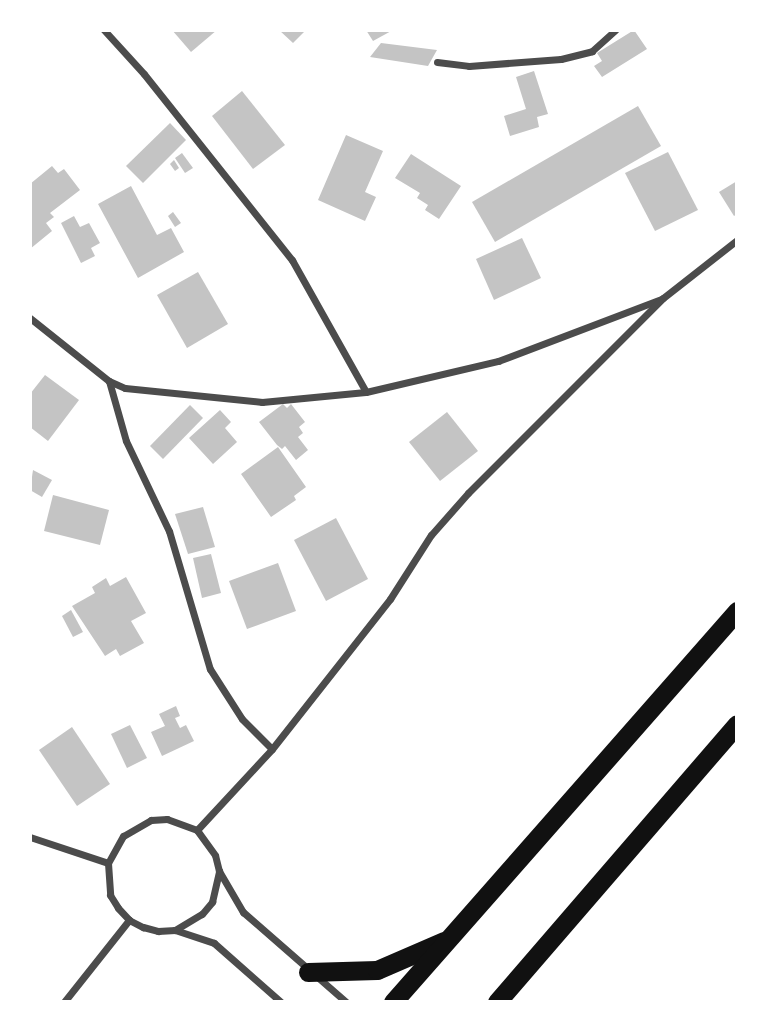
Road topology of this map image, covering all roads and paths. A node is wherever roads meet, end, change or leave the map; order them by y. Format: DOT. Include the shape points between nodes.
graph roads {
  1 [pos="104,30"];
  2 [pos="615,30"];
  3 [pos="437,62"];
  4 [pos="737,240"];
  5 [pos="663,298"];
  6 [pos="30,318"];
  7 [pos="109,381"];
  8 [pos="366,391"];
  9 [pos="737,611"];
  10 [pos="737,724"];
  11 [pos="272,749"];
  12 [pos="197,830"];
  13 [pos="30,838"];
  14 [pos="108,863"];
  15 [pos="219,871"];
  16 [pos="129,920"];
  17 [pos="175,930"];
  18 [pos="449,939"];
  19 [pos="308,972"];
  20 [pos="503,997"];
  21 [pos="64,1002"];
  22 [pos="281,1002"];
  23 [pos="346,1002"];
  24 [pos="393,1002"];
  1 -- 8 [label="street" via="292,260"];
  2 -- 3 [label="street" via="592,51 561,59 469,66"];
  4 -- 5 [label="street"];
  5 -- 8 [label="street" via="498,361"];
  5 -- 11 [label="street" via="431,535 390,599"];
  6 -- 7 [label="street"];
  7 -- 8 [label="street" via="141,392 262,402"];
  7 -- 11 [label="street" via="126,441 169,531 210,669 242,719"];
  9 -- 18 [label="highway"];
  10 -- 20 [label="highway"];
  11 -- 12 [label="street"];
  12 -- 14 [label="street" via="167,819 136,826 118,842"];
  12 -- 15 [label="street" via="215,855"];
  13 -- 14 [label="street"];
  14 -- 16 [label="street" via="110,895"];
  15 -- 17 [label="street" via="212,902 202,914"];
  15 -- 19 [label="street" via="243,912"];
  16 -- 17 [label="street" via="158,931"];
  16 -- 21 [label="street"];
  17 -- 22 [label="street" via="214,943"];
  18 -- 19 [label="highway" via="377,970"];
  18 -- 24 [label="highway"];
  19 -- 23 [label="street"];
}
